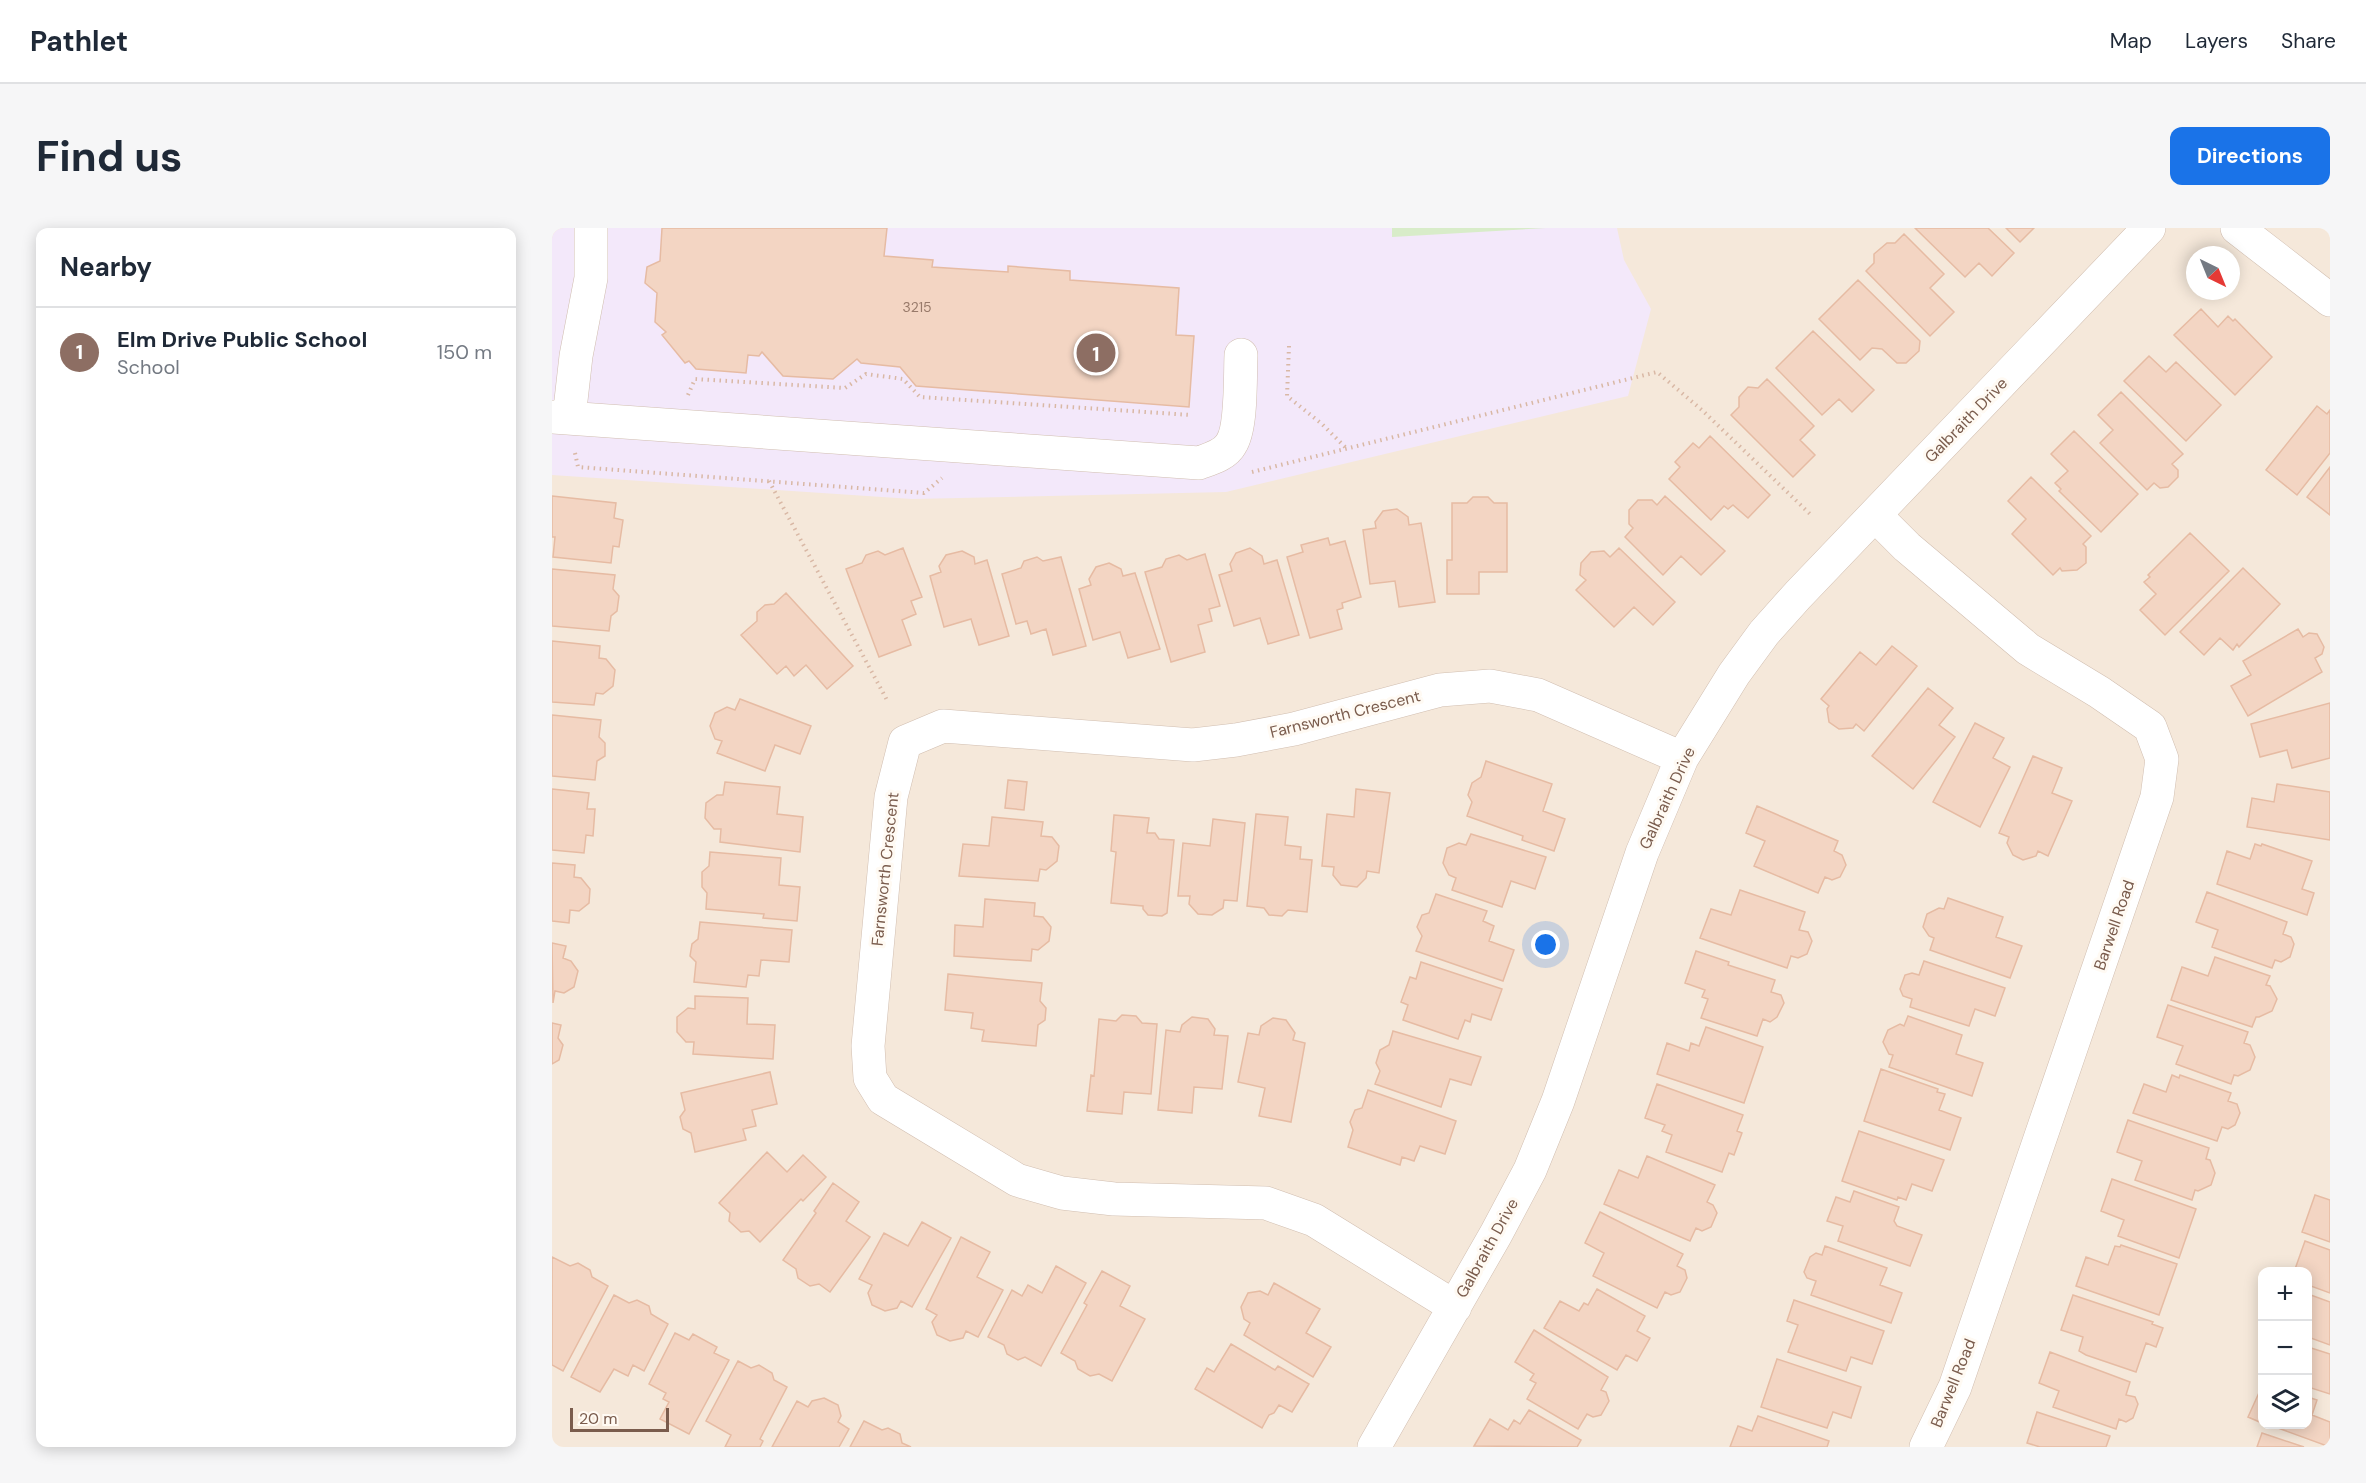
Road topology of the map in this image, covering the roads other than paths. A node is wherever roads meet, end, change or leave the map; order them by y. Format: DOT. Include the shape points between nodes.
graph roads {
  1 [pos="591,228"];
  2 [pos="2149,228"];
  3 [pos="2237,228"];
  4 [pos="2330,300"];
  5 [pos="1241,355"];
  6 [pos="565,428"];
  7 [pos="1875,515"];
  8 [pos="1682,758"];
  9 [pos="1455,1307"];
  10 [pos="1374,1447"];
  11 [pos="1926,1447"];
  1 -- 6 [label="street" via="591,278"];
  2 -- 7 [label="street, Galbraith Drive"];
  3 -- 4 [label="street"];
  5 -- 6 [label="street" via="1237,422 1231,445 1216,458 1199,463"];
  7 -- 8 [label="street, Galbraith Drive" via="1764,633"];
  7 -- 11 [label="street, Barwell Road" via="1907,548 2028,649 2150,727 2162,759 2157,798 2119,911 1955,1387"];
  8 -- 9 [label="street, Galbraith Drive" via="1641,853 1558,1101 1530,1170"];
  8 -- 9 [label="street, Farnsworth Crescent" via="1538,695 1490,686 1440,690 1293,729 1194,745 943,726 905,742 891,796 868,1046 870,1078 883,1099 1017,1180 1062,1193 1114,1199 1266,1203 1314,1220"];
  9 -- 10 [label="street, Galbraith Drive"];
}
